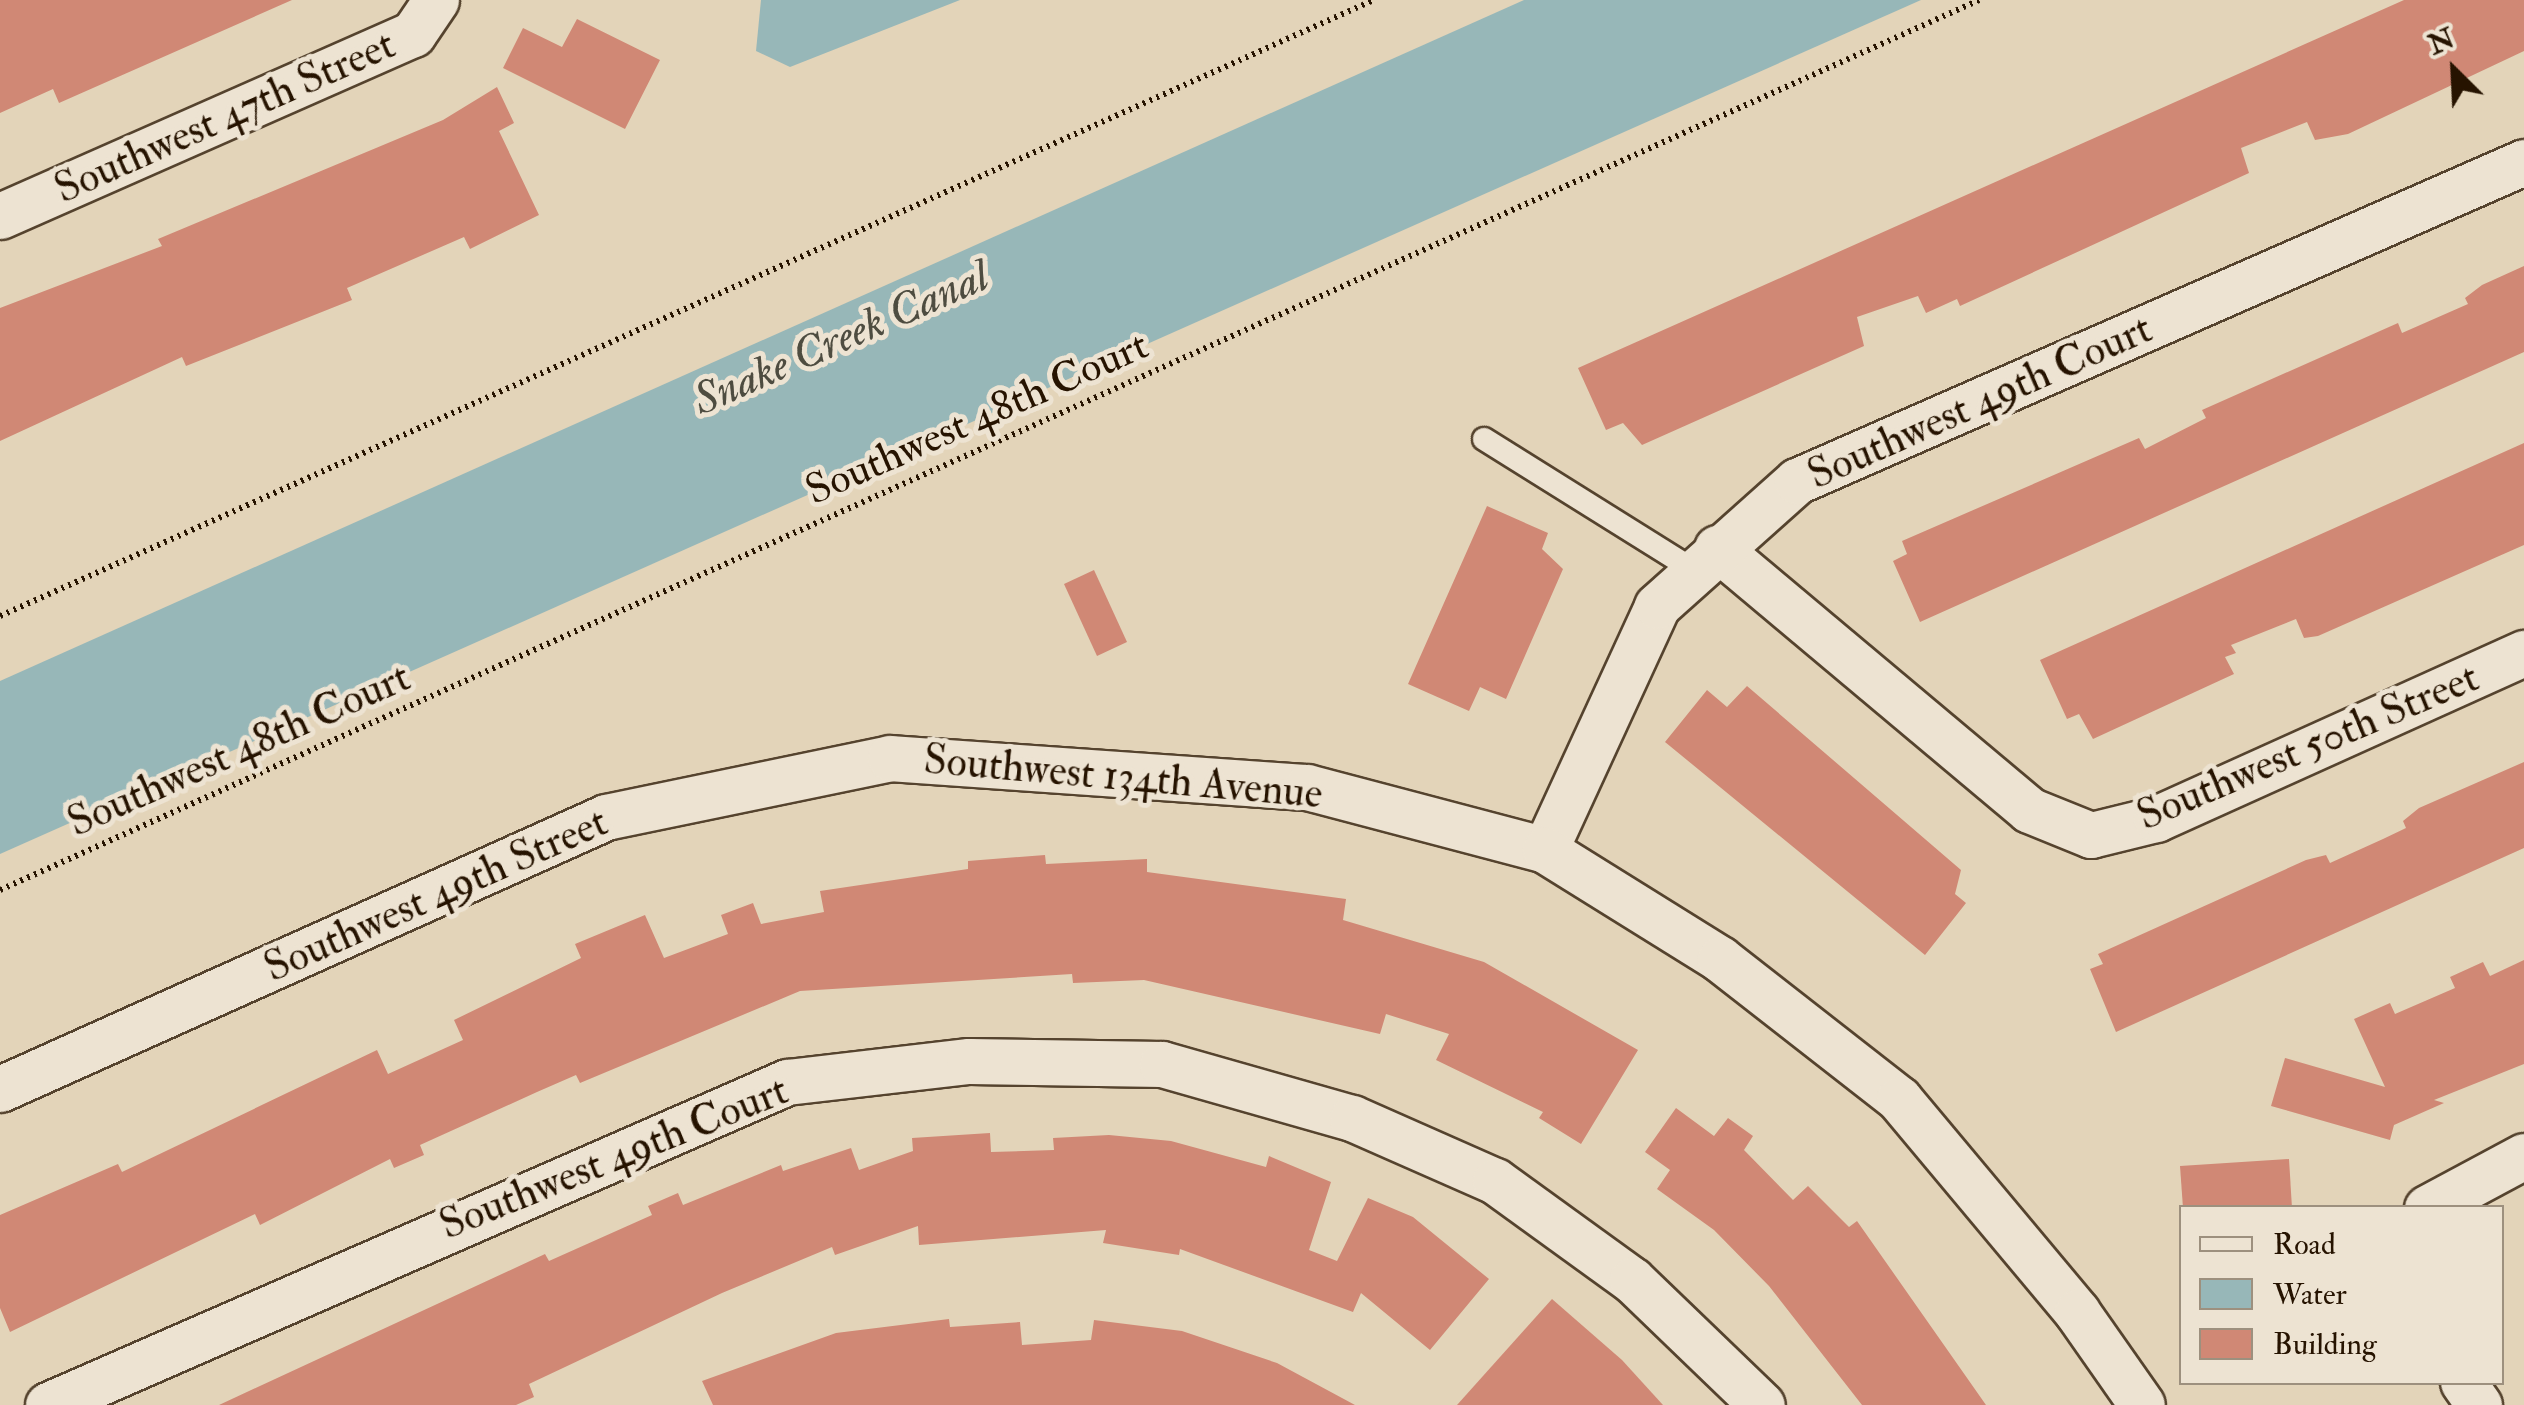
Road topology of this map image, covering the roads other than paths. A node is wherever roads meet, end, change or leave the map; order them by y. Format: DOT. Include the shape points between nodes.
graph roads {
  1 [pos="436,0"];
  2 [pos="2524,162"];
  3 [pos="0,216"];
  4 [pos="1484,439"];
  5 [pos="1706,559"];
  6 [pos="2524,653"];
  7 [pos="890,758"];
  8 [pos="1545,850"];
  9 [pos="0,1089"];
  10 [pos="2524,1156"];
  11 [pos="2434,1205"];
  12 [pos="48,1405"];
  13 [pos="1762,1405"];
  14 [pos="2142,1405"];
  1 -- 3 [label="street, Southwest 47th Street" via="413,34"];
  2 -- 5 [label="street, Southwest 49th Court" via="1797,481"];
  4 -- 5 [label="lane"];
  5 -- 6 [label="street, Southwest 50th Street" via="2029,810 2090,835 2156,819"];
  5 -- 8 [label="street, Southwest 49th Court" via="1658,606"];
  7 -- 8 [label="street, Southwest 134th Avenue" via="1307,787"];
  7 -- 9 [label="street, Southwest 49th Street" via="606,817"];
  8 -- 14 [label="street, Southwest 134th Avenue" via="1720,959 1899,1100 2078,1312"];
  10 -- 11 [label="street"];
  12 -- 13 [label="street, Southwest 49th Court" via="787,1082 970,1061 1162,1064 1352,1118 1495,1181 1632,1280"];
}
